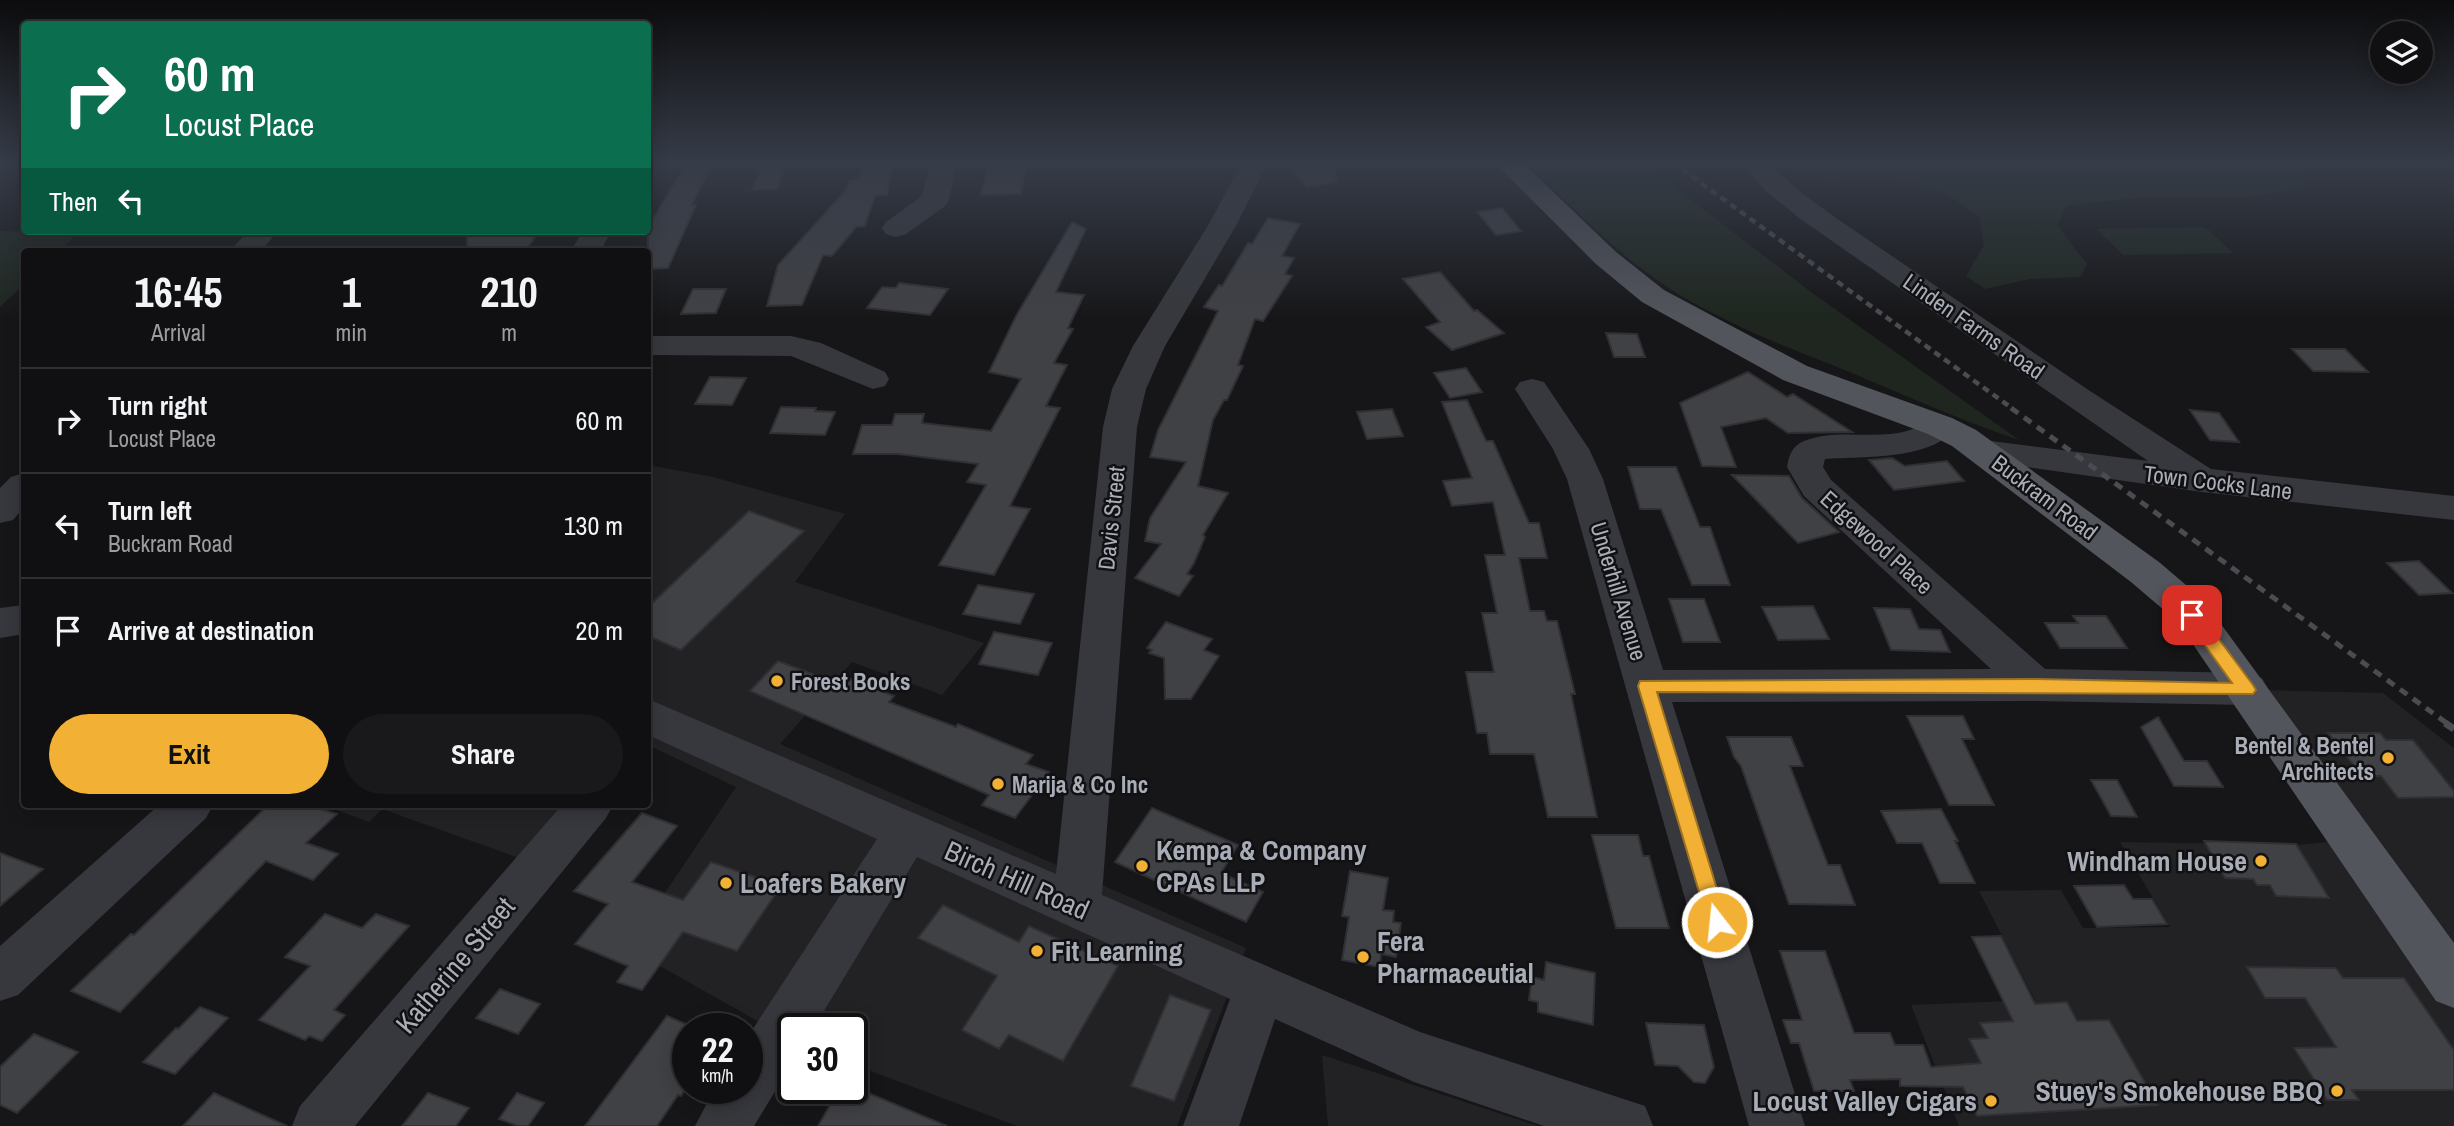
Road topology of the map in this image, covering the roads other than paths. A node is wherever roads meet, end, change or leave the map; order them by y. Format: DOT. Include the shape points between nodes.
graph roads {
  1 [pos="915,215"];
  2 [pos="1228,215"];
  3 [pos="1561,215"];
  4 [pos="1814,215"];
  5 [pos="897,228"];
  6 [pos="260,235"];
  7 [pos="248,248"];
  8 [pos="651,346"];
  9 [pos="873,379"];
  10 [pos="1532,389"];
  11 [pos="1940,426"];
  12 [pos="1983,451"];
  13 [pos="2202,480"];
  14 [pos="21,488"];
  15 [pos="2454,508"];
  16 [pos="0,511"];
  17 [pos="21,620"];
  18 [pos="0,622"];
  19 [pos="2035,685"];
  20 [pos="1647,686"];
  21 [pos="2247,690"];
  22 [pos="652,725"];
  23 [pos="187,808"];
  24 [pos="587,808"];
  25 [pos="907,832"];
  26 [pos="1077,907"];
  27 [pos="0,978"];
  28 [pos="2454,984"];
  29 [pos="1260,988"];
  30 [pos="763,1062"];
  31 [pos="737,1104"];
  32 [pos="1547,1113"];
  33 [pos="320,1126"];
  34 [pos="723,1126"];
  35 [pos="1211,1126"];
  36 [pos="1625,1126"];
  37 [pos="1777,1126"];
  1 -- 5 [label="street"];
  2 -- 26 [label="street, Davis Street" via="1149,346 1123,414"];
  3 -- 11 [label="main road, Buckram Road" via="1653,296 1795,373"];
  4 -- 13 [label="street, Linden Farms Road" via="2109,421"];
  6 -- 7 [label="street"];
  8 -- 9 [label="street" via="791,346"];
  10 -- 20 [label="street, Underhill Avenue" via="1585,479"];
  11 -- 12 [label="main road, Buckram Road"];
  11 -- 19 [label="street, Edgewood Place" via="1907,442 1816,449 1807,455 1805,467 1817,488"];
  12 -- 13 [label="street, Town Cocks Lane"];
  12 -- 21 [label="main road, Buckram Road" via="2179,601"];
  13 -- 15 [label="street, Town Cocks Lane"];
  14 -- 16 [label="street"];
  17 -- 18 [label="street"];
  19 -- 20 [label="street"];
  19 -- 21 [label="street"];
  20 -- 37 [label="street, Underhill Avenue"];
  21 -- 28 [label="main road, Buckram Road"];
  22 -- 25 [label="street, Birch Hill Road"];
  23 -- 27 [label="street"];
  24 -- 33 [label="street, Katherine Street"];
  25 -- 26 [label="street, Birch Hill Road"];
  25 -- 30 [label="street"];
  26 -- 29 [label="street, Birch Hill Road"];
  29 -- 32 [label="street, Birch Hill Road"];
  29 -- 35 [label="street"];
  31 -- 34 [label="street"];
  32 -- 36 [label="street, Birch Hill Road"];
}
